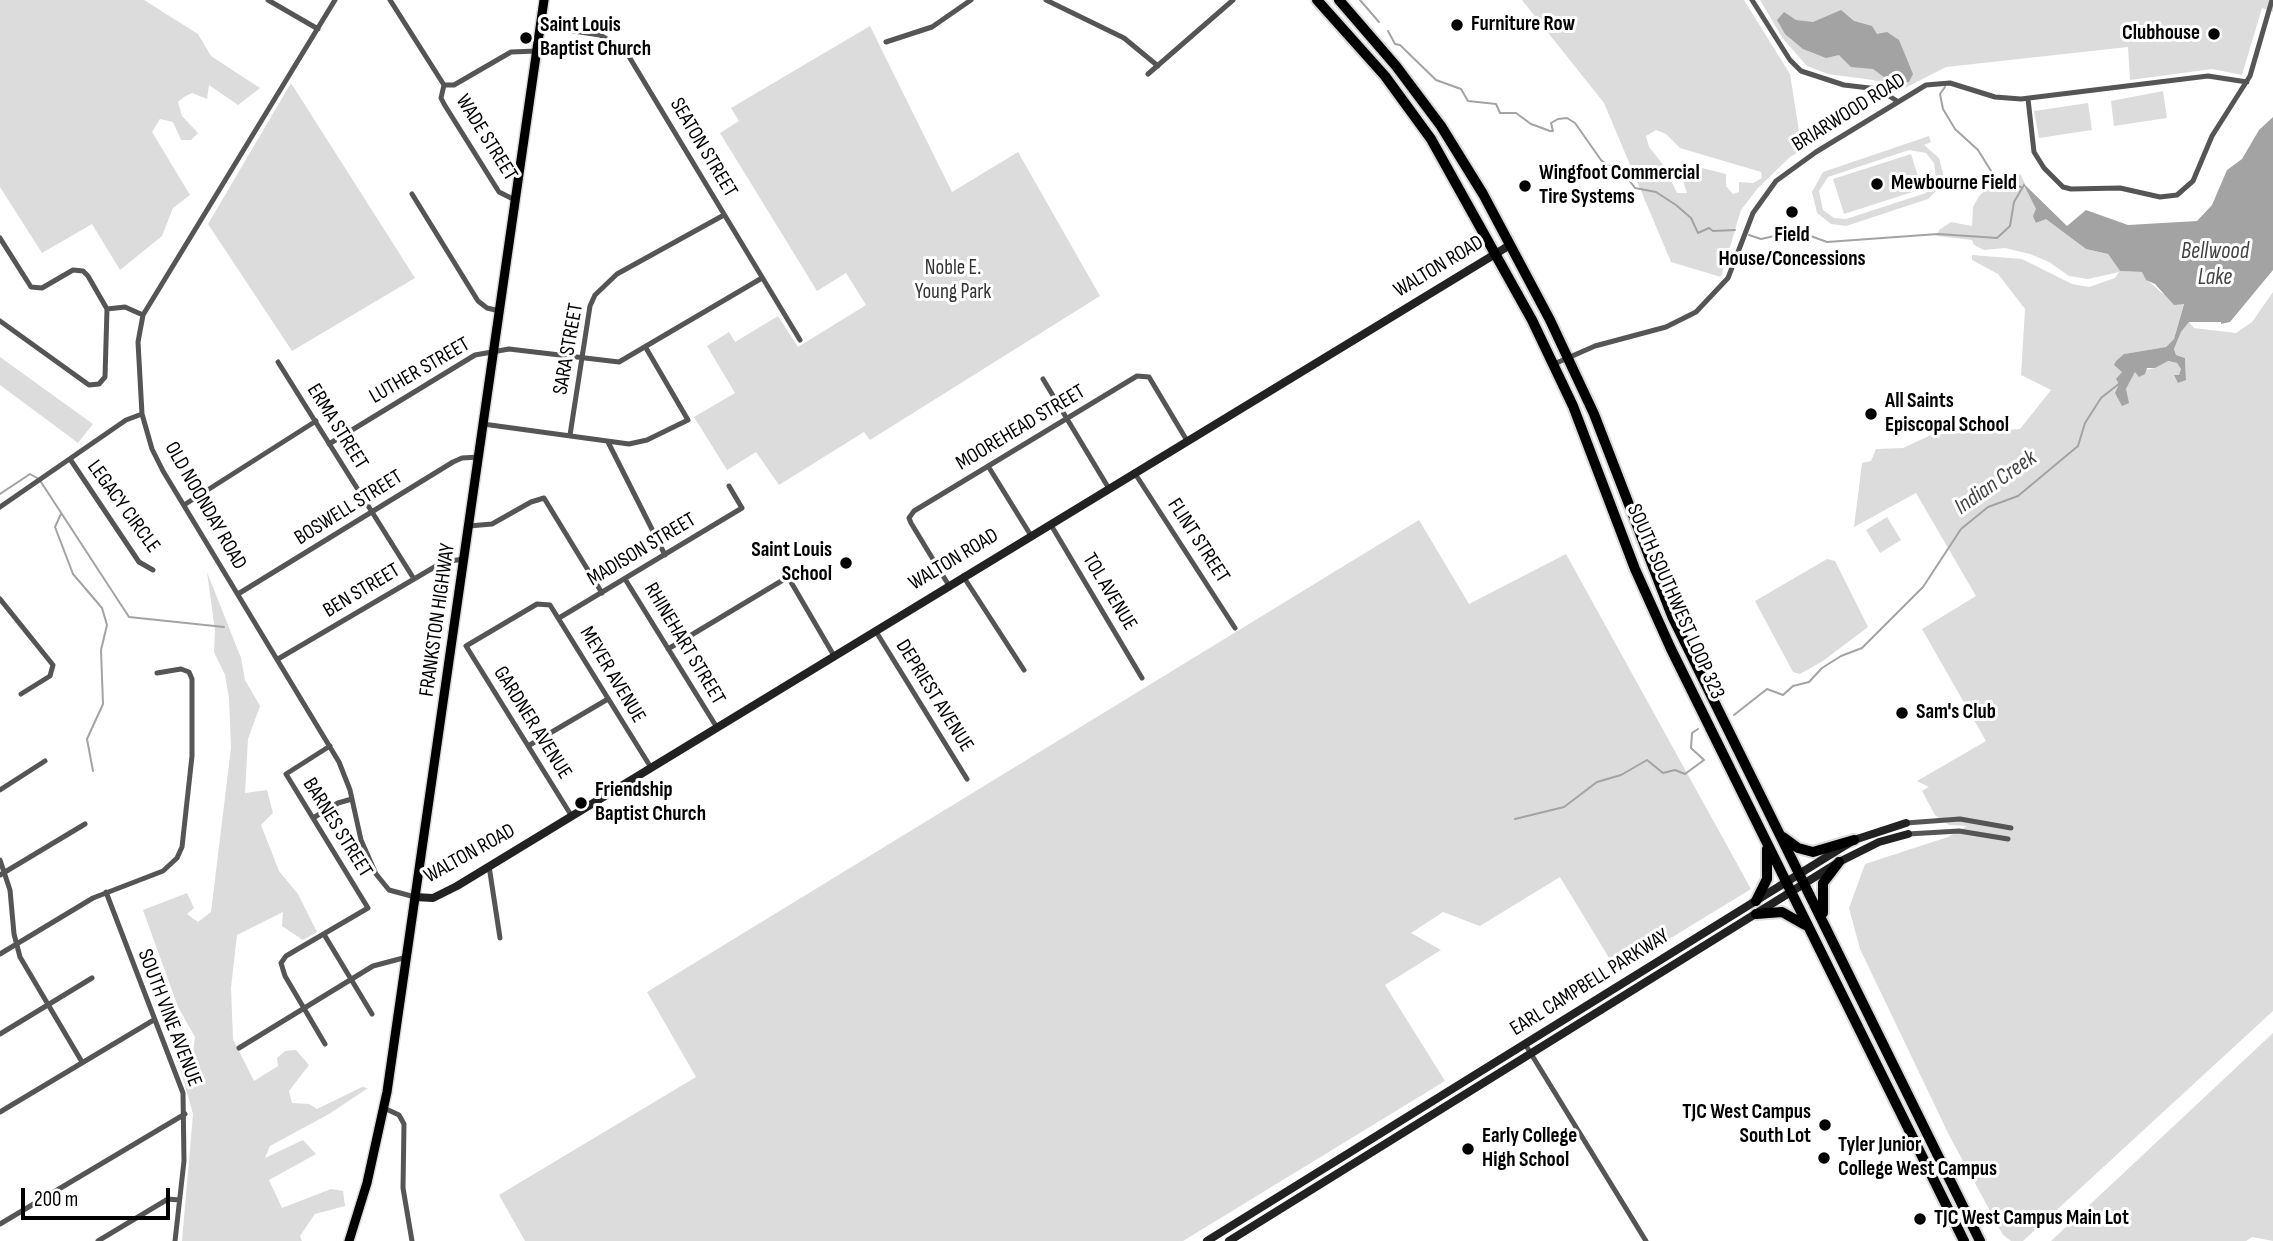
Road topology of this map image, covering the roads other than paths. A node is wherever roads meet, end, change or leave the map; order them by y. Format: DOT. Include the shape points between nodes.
graph roads {
  1 [pos="268,0"];
  2 [pos="335,0"];
  3 [pos="390,0"];
  4 [pos="544,0"];
  5 [pos="971,0"];
  6 [pos="1046,0"];
  7 [pos="1233,0"];
  8 [pos="1318,0"];
  9 [pos="1339,0"];
  10 [pos="1752,0"];
  11 [pos="2272,0"];
  12 [pos="540,26"];
  13 [pos="318,29"];
  14 [pos="886,42"];
  15 [pos="537,51"];
  16 [pos="1158,66"];
  17 [pos="1149,74"];
  18 [pos="2246,82"];
  19 [pos="444,85"];
  20 [pos="2028,99"];
  21 [pos="1897,101"];
  22 [pos="412,194"];
  23 [pos="515,200"];
  24 [pos="724,215"];
  25 [pos="0,238"];
  26 [pos="1510,245"];
  27 [pos="1496,253"];
  28 [pos="762,278"];
  29 [pos="107,309"];
  30 [pos="500,311"];
  31 [pos="144,315"];
  32 [pos="0,321"];
  33 [pos="800,340"];
  34 [pos="646,348"];
  35 [pos="494,349"];
  36 [pos="1568,356"];
  37 [pos="583,359"];
  38 [pos="278,362"];
  39 [pos="1554,364"];
  40 [pos="1043,379"];
  41 [pos="142,414"];
  42 [pos="1067,419"];
  43 [pos="316,421"];
  44 [pos="484,424"];
  45 [pos="570,435"];
  46 [pos="1186,439"];
  47 [pos="608,442"];
  48 [pos="330,444"];
  49 [pos="479,457"];
  50 [pos="70,459"];
  51 [pos="988,466"];
  52 [pos="1134,471"];
  53 [pos="729,486"];
  54 [pos="1108,487"];
  55 [pos="184,505"];
  56 [pos="0,507"];
  57 [pos="372,511"];
  58 [pos="1049,522"];
  59 [pos="469,526"];
  60 [pos="1030,534"];
  61 [pos="665,555"];
  62 [pos="464,559"];
  63 [pos="153,570"];
  64 [pos="963,575"];
  65 [pos="414,579"];
  66 [pos="625,579"];
  67 [pos="948,584"];
  68 [pos="602,593"];
  69 [pos="238,594"];
  70 [pos="0,599"];
  71 [pos="559,618"];
  72 [pos="1235,628"];
  73 [pos="875,629"];
  74 [pos="452,644"];
  75 [pos="466,646"];
  76 [pos="668,649"];
  77 [pos="1671,649"];
  78 [pos="833,654"];
  79 [pos="278,659"];
  80 [pos="1696,665"];
  81 [pos="1024,670"];
  82 [pos="157,673"];
  83 [pos="1142,678"];
  84 [pos="21,694"];
  85 [pos="608,699"];
  86 [pos="716,726"];
  87 [pos="330,746"];
  88 [pos="528,746"];
  89 [pos="45,761"];
  90 [pos="650,766"];
  91 [pos="181,774"];
  92 [pos="190,774"];
  93 [pos="967,779"];
  94 [pos="0,790"];
  95 [pos="352,799"];
  96 [pos="571,815"];
  97 [pos="313,818"];
  98 [pos="1906,823"];
  99 [pos="85,824"];
  100 [pos="2011,828"];
  101 [pos="1778,832"];
  102 [pos="1908,834"];
  103 [pos="2008,839"];
  104 [pos="1854,841"];
  105 [pos="1767,843"];
  106 [pos="0,860"];
  107 [pos="1839,862"];
  108 [pos="489,866"];
  109 [pos="3,874"];
  110 [pos="1802,879"];
  111 [pos="1789,887"];
  112 [pos="106,892"];
  113 [pos="415,897"];
  114 [pos="1756,901"];
  115 [pos="1756,914"];
  116 [pos="1806,926"];
  117 [pos="1827,929"];
  118 [pos="325,936"];
  119 [pos="500,938"];
  120 [pos="16,944"];
  121 [pos="0,954"];
  122 [pos="407,957"];
  123 [pos="92,978"];
  124 [pos="351,979"];
  125 [pos="48,1006"];
  126 [pos="306,1008"];
  127 [pos="372,1014"];
  128 [pos="152,1020"];
  129 [pos="0,1034"];
  130 [pos="325,1044"];
  131 [pos="1525,1044"];
  132 [pos="239,1048"];
  133 [pos="1531,1054"];
  134 [pos="82,1062"];
  135 [pos="384,1108"];
  136 [pos="0,1112"];
  137 [pos="185,1114"];
  138 [pos="179,1200"];
  139 [pos="0,1224"];
  140 [pos="1211,1240"];
  141 [pos="98,1241"];
  142 [pos="175,1241"];
  143 [pos="349,1241"];
  144 [pos="412,1241"];
  145 [pos="1229,1241"];
  146 [pos="1646,1241"];
  147 [pos="1964,1241"];
  148 [pos="1980,1241"];
  1 -- 13 [label="street"];
  2 -- 13 [label="street, OLD NOONDAY ROAD"];
  3 -- 19 [label="street"];
  4 -- 12 [label="main road, FRANKSTON HIGHWAY"];
  5 -- 14 [label="street" via="932,27"];
  6 -- 16 [label="street" via="1124,38"];
  7 -- 16 [label="street"];
  8 -- 27 [label="highway, SOUTH SOUTHWEST LOOP 323" via="1422,126"];
  9 -- 26 [label="highway, SOUTH SOUTHWEST LOOP 323" via="1441,126"];
  10 -- 21 [label="street" via="1801,71 1844,85 1878,89"];
  11 -- 18 [label="street"];
  12 -- 15 [label="main road, FRANKSTON HIGHWAY"];
  12 -- 24 [label="street, SEATON STREET" via="600,35 625,50"];
  13 -- 31 [label="street, OLD NOONDAY ROAD"];
  15 -- 19 [label="street" via="514,51 454,85"];
  15 -- 23 [label="main road, FRANKSTON HIGHWAY"];
  16 -- 17 [label="street"];
  18 -- 20 [label="street, BRIARWOOD ROAD" via="2208,76"];
  18 -- 20 [label="street" via="2212,136 2190,185 2165,198 2127,188 2071,190 2060,185 2034,152"];
  19 -- 23 [label="street, WADE STREET" via="444,104 499,192"];
  20 -- 21 [label="street, BRIARWOOD ROAD" via="2001,98 1940,82"];
  21 -- 36 [label="street, BRIARWOOD ROAD" via="1776,181 1754,213 1728,278 1702,307 1666,327"];
  22 -- 30 [label="street" via="478,301"];
  23 -- 30 [label="main road, FRANKSTON HIGHWAY"];
  24 -- 28 [label="street, SEATON STREET"];
  24 -- 37 [label="street, SARA STREET" via="604,284 590,306"];
  25 -- 29 [label="street" via="32,287 42,288 80,270"];
  26 -- 27 [label="street, WALTON ROAD"];
  26 -- 36 [label="highway, SOUTH SOUTHWEST LOOP 323"];
  27 -- 39 [label="highway, SOUTH SOUTHWEST LOOP 323"];
  27 -- 46 [label="street, WALTON ROAD"];
  28 -- 33 [label="street, SEATON STREET"];
  28 -- 34 [label="street, LUTHER STREET"];
  29 -- 31 [label="street" via="125,307"];
  29 -- 32 [label="street" via="106,373 93,386"];
  30 -- 35 [label="main road, FRANKSTON HIGHWAY"];
  31 -- 41 [label="street, OLD NOONDAY ROAD" via="138,342"];
  34 -- 37 [label="street, LUTHER STREET" via="619,362"];
  34 -- 47 [label="street" via="688,420 637,442"];
  35 -- 37 [label="street, LUTHER STREET"];
  35 -- 44 [label="main road, FRANKSTON HIGHWAY"];
  35 -- 48 [label="street, LUTHER STREET" via="455,365"];
  36 -- 39 [label="street, BRIARWOOD ROAD"];
  36 -- 80 [label="highway, SOUTH SOUTHWEST LOOP 323" via="1657,581"];
  37 -- 45 [label="street, SARA STREET"];
  38 -- 43 [label="street, ERMA STREET"];
  39 -- 77 [label="highway, SOUTH SOUTHWEST LOOP 323"];
  40 -- 42 [label="street"];
  41 -- 50 [label="street"];
  41 -- 55 [label="street, OLD NOONDAY ROAD" via="152,449"];
  42 -- 46 [label="street, MOOREHEAD STREET" via="1145,375"];
  42 -- 51 [label="street, MOOREHEAD STREET"];
  42 -- 54 [label="street"];
  43 -- 48 [label="street, ERMA STREET"];
  43 -- 55 [label="street"];
  44 -- 45 [label="street"];
  44 -- 49 [label="main road, FRANKSTON HIGHWAY"];
  45 -- 47 [label="street"];
  46 -- 52 [label="street, WALTON ROAD"];
  47 -- 61 [label="street"];
  48 -- 57 [label="street, ERMA STREET"];
  49 -- 57 [label="street, BOSWELL STREET" via="462,457"];
  49 -- 59 [label="main road, FRANKSTON HIGHWAY"];
  50 -- 56 [label="street"];
  50 -- 63 [label="street, LEGACY CIRCLE" via="139,562"];
  51 -- 60 [label="street"];
  51 -- 67 [label="street, MOOREHEAD STREET" via="909,518"];
  52 -- 54 [label="street, WALTON ROAD"];
  52 -- 72 [label="street, FLINT STREET"];
  53 -- 61 [label="street, MADISON STREET" via="741,508"];
  54 -- 58 [label="street, WALTON ROAD"];
  55 -- 69 [label="street, OLD NOONDAY ROAD"];
  57 -- 65 [label="street, ERMA STREET"];
  57 -- 69 [label="street, BOSWELL STREET"];
  58 -- 60 [label="street, WALTON ROAD"];
  58 -- 83 [label="street, TOL AVENUE"];
  59 -- 62 [label="main road, FRANKSTON HIGHWAY"];
  59 -- 68 [label="street" via="492,524 544,498"];
  60 -- 64 [label="street, WALTON ROAD"];
  61 -- 66 [label="street, MADISON STREET"];
  62 -- 65 [label="street, BEN STREET" via="446,560"];
  62 -- 74 [label="main road, FRANKSTON HIGHWAY"];
  64 -- 67 [label="street, WALTON ROAD"];
  64 -- 81 [label="street"];
  65 -- 79 [label="street, BEN STREET"];
  66 -- 68 [label="street, MADISON STREET"];
  66 -- 76 [label="street, RHINEHART STREET"];
  67 -- 73 [label="street, WALTON ROAD"];
  68 -- 71 [label="street, MADISON STREET"];
  69 -- 79 [label="street, OLD NOONDAY ROAD"];
  70 -- 84 [label="street" via="53,665 50,676"];
  71 -- 75 [label="street, MEYER AVENUE" via="544,603 537,604"];
  71 -- 85 [label="street, MEYER AVENUE"];
  73 -- 78 [label="street, WALTON ROAD"];
  73 -- 93 [label="street, DEPRIEST AVENUE"];
  74 -- 75 [label="street"];
  74 -- 113 [label="main road, FRANKSTON HIGHWAY"];
  75 -- 88 [label="street, GARDNER AVENUE"];
  76 -- 78 [label="street" via="788,578"];
  76 -- 86 [label="street, RHINEHART STREET"];
  77 -- 80 [label="highway" via="1688,665"];
  77 -- 105 [label="highway, SOUTH SOUTHWEST LOOP 323"];
  78 -- 86 [label="street, WALTON ROAD"];
  79 -- 87 [label="street, OLD NOONDAY ROAD"];
  80 -- 101 [label="highway, SOUTH SOUTHWEST LOOP 323"];
  82 -- 92 [label="street" via="181,669 191,675"];
  85 -- 88 [label="street"];
  85 -- 90 [label="street, MEYER AVENUE"];
  86 -- 90 [label="street, WALTON ROAD"];
  87 -- 95 [label="street, OLD NOONDAY ROAD" via="343,768"];
  87 -- 97 [label="street, BARNES STREET" via="286,774"];
  88 -- 96 [label="street, GARDNER AVENUE"];
  89 -- 94 [label="street"];
  90 -- 96 [label="street, WALTON ROAD"];
  91 -- 92 [label="street"];
  92 -- 112 [label="street" via="182,847 176,861 163,871"];
  95 -- 97 [label="street"];
  95 -- 113 [label="street, OLD NOONDAY ROAD" via="363,847 379,879 389,890"];
  96 -- 108 [label="street, WALTON ROAD"];
  97 -- 118 [label="street, BARNES STREET" via="368,908"];
  98 -- 100 [label="street, EARL CAMPBELL PARKWAY" via="1959,819"];
  98 -- 104 [label="street, EARL CAMPBELL PARKWAY"];
  99 -- 109 [label="street"];
  101 -- 104 [label="highway" via="1793,846 1810,852"];
  101 -- 110 [label="highway, SOUTH SOUTHWEST LOOP 323"];
  102 -- 103 [label="street, EARL CAMPBELL PARKWAY" via="1959,831"];
  102 -- 107 [label="street, EARL CAMPBELL PARKWAY" via="1871,845"];
  104 -- 110 [label="street, EARL CAMPBELL PARKWAY"];
  105 -- 111 [label="highway, SOUTH SOUTHWEST LOOP 323"];
  105 -- 114 [label="highway" via="1767,879"];
  106 -- 109 [label="street"];
  107 -- 110 [label="street, EARL CAMPBELL PARKWAY"];
  107 -- 117 [label="highway" via="1821,889"];
  108 -- 113 [label="street, WALTON ROAD" via="436,897"];
  108 -- 119 [label="street"];
  109 -- 120 [label="street" via="11,895"];
  110 -- 111 [label="street, EARL CAMPBELL PARKWAY"];
  110 -- 117 [label="highway, SOUTH SOUTHWEST LOOP 323"];
  111 -- 114 [label="street, EARL CAMPBELL PARKWAY"];
  111 -- 115 [label="street, EARL CAMPBELL PARKWAY"];
  111 -- 116 [label="highway, SOUTH SOUTHWEST LOOP 323"];
  112 -- 120 [label="street"];
  112 -- 128 [label="street, SOUTH VINE AVENUE"];
  113 -- 122 [label="main road, FRANKSTON HIGHWAY"];
  114 -- 131 [label="street, EARL CAMPBELL PARKWAY"];
  115 -- 116 [label="highway" via="1782,912"];
  115 -- 133 [label="street, EARL CAMPBELL PARKWAY"];
  116 -- 147 [label="highway, SOUTH SOUTHWEST LOOP 323"];
  117 -- 148 [label="highway, SOUTH SOUTHWEST LOOP 323"];
  118 -- 124 [label="street"];
  118 -- 126 [label="street" via="281,963"];
  120 -- 121 [label="street"];
  120 -- 125 [label="street"];
  122 -- 124 [label="street" via="380,963"];
  122 -- 135 [label="main road, FRANKSTON HIGHWAY"];
  123 -- 125 [label="street"];
  124 -- 126 [label="street"];
  124 -- 127 [label="street"];
  125 -- 129 [label="street"];
  125 -- 134 [label="street"];
  126 -- 130 [label="street"];
  126 -- 132 [label="street"];
  128 -- 134 [label="street"];
  128 -- 137 [label="street, SOUTH VINE AVENUE" via="174,1067"];
  131 -- 133 [label="street"];
  131 -- 140 [label="street, EARL CAMPBELL PARKWAY"];
  133 -- 145 [label="street, EARL CAMPBELL PARKWAY"];
  133 -- 146 [label="street"];
  134 -- 136 [label="street"];
  135 -- 143 [label="main road, FRANKSTON HIGHWAY"];
  135 -- 144 [label="street" via="399,1115 404,1124 403,1188"];
  137 -- 138 [label="street, SOUTH VINE AVENUE"];
  137 -- 139 [label="street"];
  138 -- 141 [label="street" via="168,1199"];
  138 -- 142 [label="street, SOUTH VINE AVENUE"];
}
